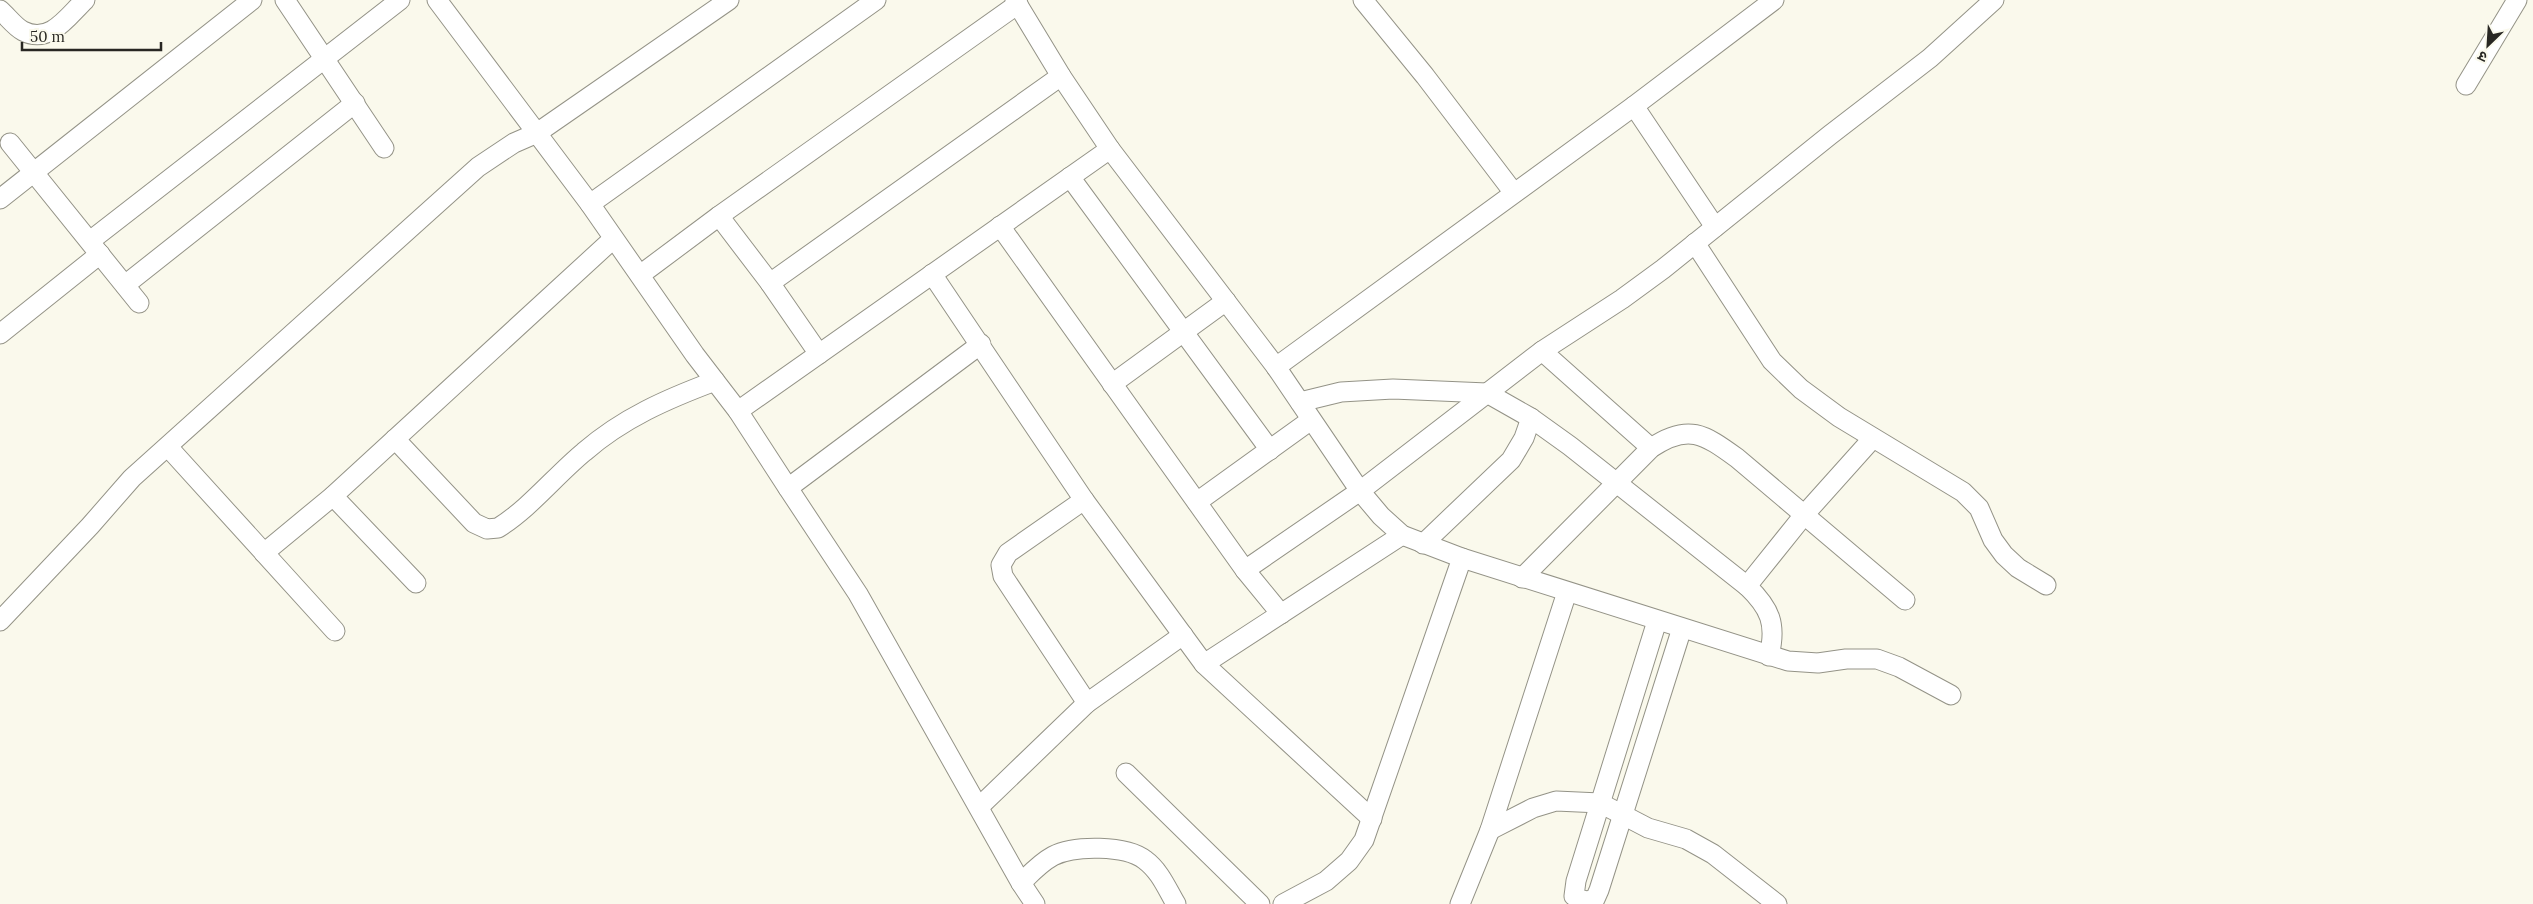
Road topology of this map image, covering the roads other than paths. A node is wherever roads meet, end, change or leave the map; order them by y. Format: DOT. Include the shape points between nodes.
graph roads {
  1 [pos="85,0"];
  2 [pos="252,0"];
  3 [pos="285,0"];
  4 [pos="400,0"];
  5 [pos="437,0"];
  6 [pos="729,0"];
  7 [pos="876,0"];
  8 [pos="1363,0"];
  9 [pos="1774,0"];
  10 [pos="1994,0"];
  11 [pos="2517,0"];
  12 [pos="1017,2"];
  13 [pos="0,10"];
  14 [pos="324,58"];
  15 [pos="1061,76"];
  16 [pos="2466,84"];
  17 [pos="355,104"];
  18 [pos="1634,106"];
  19 [pos="537,133"];
  20 [pos="10,143"];
  21 [pos="384,148"];
  22 [pos="1110,148"];
  23 [pos="34,171"];
  24 [pos="1070,177"];
  25 [pos="1514,193"];
  26 [pos="0,199"];
  27 [pos="590,204"];
  28 [pos="718,216"];
  29 [pos="1000,226"];
  30 [pos="1715,227"];
  31 [pos="613,239"];
  32 [pos="1694,244"];
  33 [pos="95,248"];
  34 [pos="932,274"];
  35 [pos="640,275"];
  36 [pos="770,283"];
  37 [pos="125,285"];
  38 [pos="1226,301"];
  39 [pos="139,303"];
  40 [pos="1183,331"];
  41 [pos="0,334"];
  42 [pos="981,344"];
  43 [pos="1542,351"];
  44 [pos="819,354"];
  45 [pos="1276,367"];
  46 [pos="715,381"];
  47 [pos="1112,384"];
  48 [pos="1486,393"];
  49 [pos="1300,402"];
  50 [pos="738,411"];
  51 [pos="1531,418"];
  52 [pos="1311,420"];
  53 [pos="1873,438"];
  54 [pos="395,439"];
  55 [pos="168,447"];
  56 [pos="1650,448"];
  57 [pos="1270,450"];
  58 [pos="1614,482"];
  59 [pos="788,488"];
  60 [pos="1360,491"];
  61 [pos="333,496"];
  62 [pos="1084,500"];
  63 [pos="1197,502"];
  64 [pos="1804,515"];
  65 [pos="1402,535"];
  66 [pos="1423,544"];
  67 [pos="264,553"];
  68 [pos="1462,558"];
  69 [pos="1245,570"];
  70 [pos="1522,578"];
  71 [pos="416,583"];
  72 [pos="2046,585"];
  73 [pos="1747,586"];
  74 [pos="1567,592"];
  75 [pos="1905,600"];
  76 [pos="1281,614"];
  77 [pos="0,621"];
  78 [pos="1657,621"];
  79 [pos="1682,628"];
  80 [pos="335,631"];
  81 [pos="1183,635"];
  82 [pos="1769,656"];
  83 [pos="1204,664"];
  84 [pos="1951,695"];
  85 [pos="1087,703"];
  86 [pos="1126,773"];
  87 [pos="1600,803"];
  88 [pos="979,807"];
  89 [pos="1622,816"];
  90 [pos="1372,819"];
  91 [pos="1490,830"];
  92 [pos="1021,883"];
  93 [pos="1035,904"];
  94 [pos="1176,904"];
  95 [pos="1260,904"];
  96 [pos="1283,904"];
  97 [pos="1460,904"];
  98 [pos="1777,904"];
  1 -- 13 [label="street" via="52,32 38,36 22,31"];
  2 -- 23 [label="street"];
  3 -- 14 [label="street"];
  4 -- 14 [label="street"];
  5 -- 19 [label="street"];
  6 -- 19 [label="street"];
  7 -- 27 [label="street"];
  8 -- 25 [label="street"];
  9 -- 18 [label="street"];
  10 -- 30 [label="street" via="1930,58"];
  11 -- 16 [label="street"];
  12 -- 15 [label="street"];
  12 -- 28 [label="street"];
  14 -- 17 [label="street"];
  14 -- 33 [label="street"];
  15 -- 22 [label="street"];
  15 -- 36 [label="street"];
  17 -- 21 [label="street"];
  17 -- 37 [label="street"];
  18 -- 25 [label="street"];
  18 -- 30 [label="street"];
  19 -- 27 [label="street"];
  19 -- 55 [label="street" via="514,143 478,167"];
  20 -- 23 [label="street"];
  22 -- 24 [label="street"];
  22 -- 38 [label="street"];
  23 -- 26 [label="street"];
  23 -- 33 [label="street"];
  24 -- 29 [label="street"];
  24 -- 40 [label="street"];
  25 -- 45 [label="street"];
  27 -- 31 [label="street"];
  28 -- 35 [label="street"];
  28 -- 36 [label="street"];
  29 -- 34 [label="street"];
  29 -- 47 [label="street"];
  30 -- 32 [label="street"];
  31 -- 35 [label="street"];
  31 -- 54 [label="street"];
  32 -- 43 [label="street" via="1622,299"];
  32 -- 53 [label="street" via="1772,361 1801,389"];
  33 -- 37 [label="street"];
  33 -- 41 [label="street"];
  34 -- 42 [label="street"];
  34 -- 44 [label="street"];
  35 -- 46 [label="street"];
  36 -- 44 [label="street"];
  37 -- 39 [label="street"];
  38 -- 40 [label="street"];
  38 -- 45 [label="street"];
  40 -- 47 [label="street"];
  40 -- 57 [label="street"];
  42 -- 59 [label="street"];
  42 -- 62 [label="street"];
  43 -- 48 [label="street"];
  43 -- 56 [label="street"];
  44 -- 50 [label="street"];
  45 -- 49 [label="street"];
  46 -- 50 [label="street"];
  46 -- 54 [label="street" via="663,400 614,428 498,528 487,529 474,523"];
  47 -- 63 [label="street"];
  48 -- 49 [label="street" via="1393,388 1342,392"];
  48 -- 51 [label="street"];
  48 -- 60 [label="street"];
  49 -- 52 [label="street"];
  50 -- 59 [label="street"];
  51 -- 58 [label="street"];
  51 -- 66 [label="street" via="1511,460"];
  52 -- 57 [label="street"];
  52 -- 60 [label="street"];
  53 -- 64 [label="street"];
  53 -- 72 [label="street" via="1963,492 1979,508 1993,540 2004,555"];
  54 -- 61 [label="street"];
  55 -- 67 [label="street"];
  55 -- 77 [label="street" via="132,478"];
  56 -- 58 [label="street"];
  56 -- 64 [label="street" via="1668,436 1688,433 1711,440"];
  57 -- 63 [label="street"];
  58 -- 70 [label="street"];
  58 -- 73 [label="street"];
  59 -- 88 [label="street" via="858,594"];
  60 -- 65 [label="street"];
  60 -- 69 [label="street"];
  61 -- 67 [label="street"];
  61 -- 71 [label="street"];
  62 -- 81 [label="street"];
  62 -- 85 [label="street" via="1008,553 1001,565 1003,576"];
  63 -- 69 [label="street"];
  64 -- 73 [label="street"];
  64 -- 75 [label="street"];
  65 -- 66 [label="street"];
  65 -- 76 [label="street"];
  66 -- 68 [label="street"];
  67 -- 80 [label="street"];
  68 -- 70 [label="street"];
  68 -- 90 [label="street"];
  69 -- 76 [label="street"];
  70 -- 74 [label="street"];
  73 -- 82 [label="street" via="1761,599 1772,622 1773,640"];
  74 -- 78 [label="street"];
  74 -- 91 [label="street"];
  76 -- 83 [label="street"];
  78 -- 79 [label="street"];
  78 -- 87 [label="street"];
  79 -- 82 [label="street"];
  79 -- 89 [label="street"];
  81 -- 83 [label="street"];
  81 -- 85 [label="street"];
  82 -- 84 [label="street" via="1818,663 1877,659"];
  83 -- 90 [label="street"];
  85 -- 88 [label="street"];
  86 -- 95 [label="street"];
  87 -- 89 [label="street"];
  87 -- 89 [label="street" via="1574,890 1574,896 1580,900 1589,902 1596,899"];
  87 -- 91 [label="street" via="1556,801 1533,808"];
  88 -- 92 [label="street"];
  89 -- 98 [label="street" via="1686,840 1713,854"];
  90 -- 96 [label="street" via="1364,840 1349,861 1326,880"];
  91 -- 97 [label="street"];
  92 -- 93 [label="street"];
  92 -- 94 [label="street" via="1055,855 1073,849 1117,849 1133,852 1158,872"];
}
